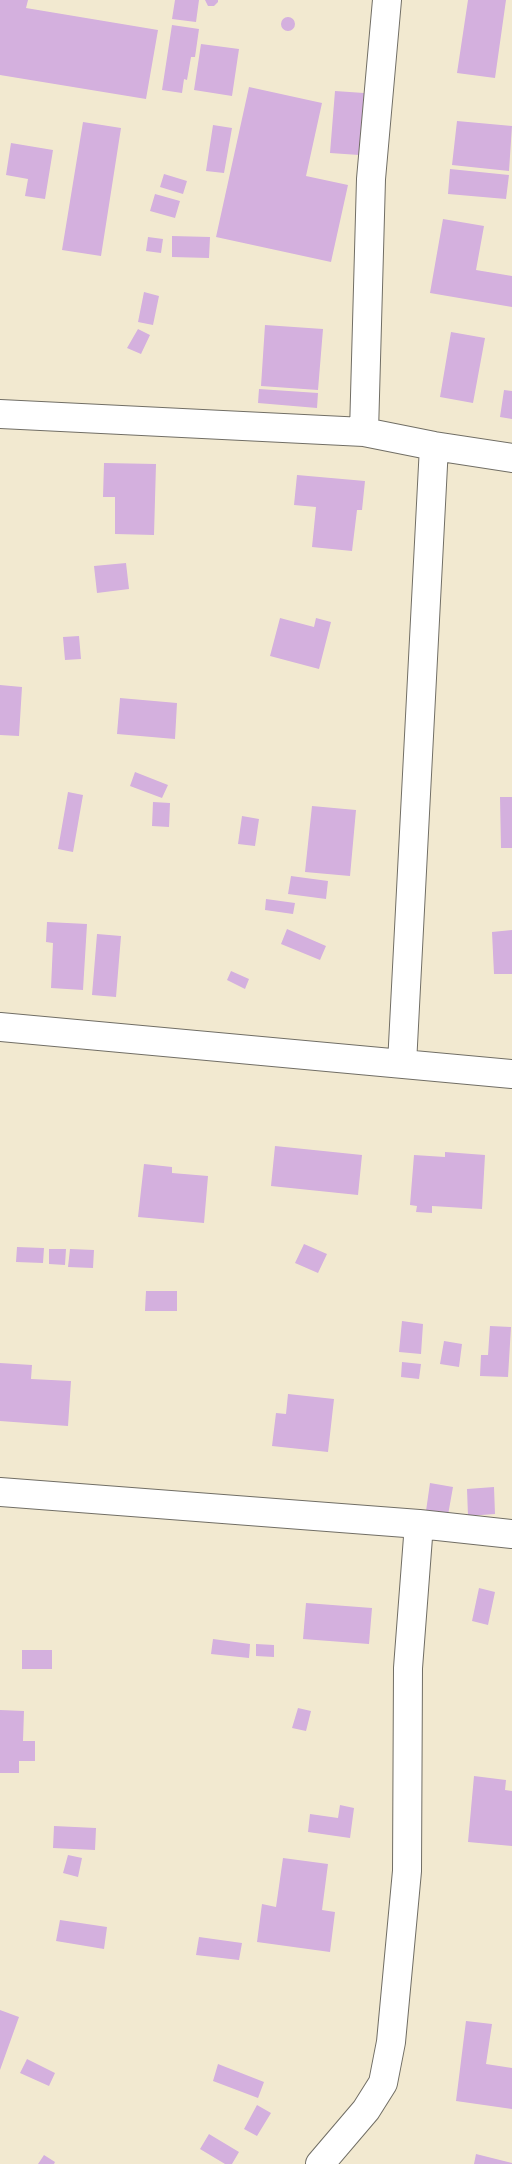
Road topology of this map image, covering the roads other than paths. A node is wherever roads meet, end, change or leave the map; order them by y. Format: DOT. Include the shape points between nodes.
graph roads {
  1 [pos="388,0"];
  2 [pos="0,414"];
  3 [pos="364,432"];
  4 [pos="434,446"];
  5 [pos="512,458"];
  6 [pos="0,1027"];
  7 [pos="402,1064"];
  8 [pos="512,1074"];
  9 [pos="0,1492"];
  10 [pos="419,1524"];
  11 [pos="512,1534"];
  12 [pos="320,2164"];
  1 -- 3 [label="street" via="371,179"];
  2 -- 3 [label="street"];
  3 -- 4 [label="street"];
  4 -- 5 [label="street"];
  4 -- 7 [label="street"];
  6 -- 7 [label="street"];
  7 -- 8 [label="street"];
  9 -- 10 [label="street"];
  10 -- 11 [label="street"];
  10 -- 12 [label="street" via="408,1668 407,1871 391,2042 383,2083 366,2110"];
}
